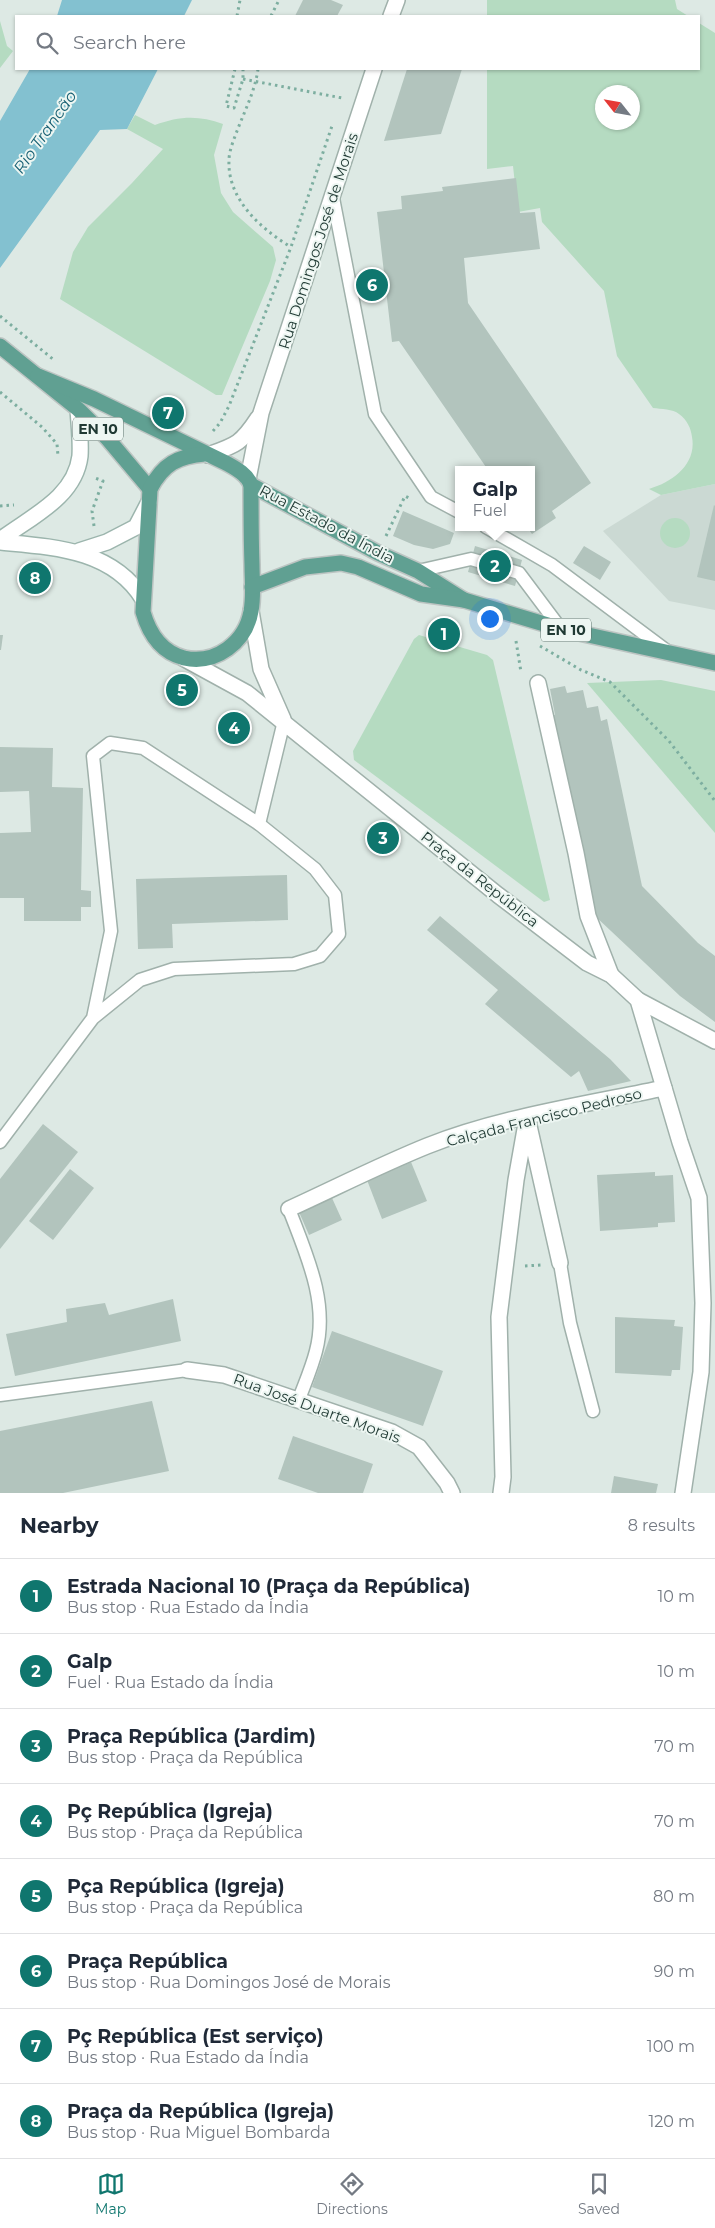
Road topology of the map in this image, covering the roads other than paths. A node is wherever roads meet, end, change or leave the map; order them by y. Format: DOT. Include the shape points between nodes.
graph roads {
  1 [pos="397,0"];
  2 [pos="391,15"];
  3 [pos="374,70"];
  4 [pos="333,198"];
  5 [pos="0,346"];
  6 [pos="38,376"];
  7 [pos="78,410"];
  8 [pos="261,413"];
  9 [pos="207,455"];
  10 [pos="250,482"];
  11 [pos="150,496"];
  12 [pos="455,510"];
  13 [pos="493,531"];
  14 [pos="0,541"];
  15 [pos="79,551"];
  16 [pos="418,571"];
  17 [pos="252,587"];
  18 [pos="464,600"];
  19 [pos="143,605"];
  20 [pos="251,611"];
  21 [pos="561,629"];
  22 [pos="669,653"];
  23 [pos="184,658"];
  24 [pos="715,663"];
  25 [pos="538,683"];
  26 [pos="284,721"];
  27 [pos="259,824"];
  28 [pos="610,974"];
  29 [pos="638,1000"];
  30 [pos="93,1018"];
  31 [pos="715,1041"];
  32 [pos="664,1088"];
  33 [pos="526,1118"];
  34 [pos="0,1142"];
  35 [pos="288,1209"];
  36 [pos="560,1263"];
  37 [pos="186,1370"];
  38 [pos="0,1395"];
  39 [pos="299,1399"];
  40 [pos="593,1411"];
  41 [pos="452,1493"];
  42 [pos="501,1493"];
  43 [pos="684,1493"];
  1 -- 2 [label="street"];
  3 -- 4 [label="street, Rua Domingos José de Morais"];
  4 -- 8 [label="street, Rua Domingos José de Morais"];
  4 -- 12 [label="lane" via="375,414 431,497"];
  5 -- 6 [label="main road, EN 10"];
  6 -- 7 [label="main road, EN 10"];
  6 -- 9 [label="main road, Rua Estado da Índia / EN 10"];
  7 -- 11 [label="main road, EN 10" via="107,438"];
  7 -- 14 [label="street" via="80,458 69,484 49,506"];
  8 -- 9 [label="street, Rua Domingos José de Morais" via="248,433 234,446"];
  8 -- 10 [label="street, Rua Domingos José de Morais"];
  9 -- 10 [label="main road, Rua Estado da Índia / EN 10" via="239,471"];
  9 -- 11 [label="main road" via="186,455 176,460 157,477"];
  10 -- 16 [label="main road, Rua Estado da Índia / EN 10" via="378,553"];
  10 -- 17 [label="main road, Praça da República"];
  11 -- 15 [label="street" via="136,527 107,542"];
  11 -- 19 [label="main road"];
  13 -- 22 [label="lane" via="552,564"];
  14 -- 15 [label="street"];
  15 -- 19 [label="street" via="121,573 137,589"];
  16 -- 18 [label="main road, Rua Estado da Índia / EN 10"];
  16 -- 21 [label="lane" via="471,559 518,572"];
  17 -- 18 [label="main road, Rua Estado da Índia / EN 10" via="305,567 341,563 421,594"];
  17 -- 20 [label="main road, Praça da República"];
  18 -- 21 [label="main road, Rua Estado da Índia / EN 10"];
  19 -- 23 [label="main road, Praça da República" via="148,628 157,642"];
  20 -- 23 [label="main road, Praça da República" via="244,632 231,647 212,657"];
  20 -- 26 [label="street, Praça da República" via="261,669"];
  21 -- 22 [label="main road, Rua Estado da Índia / EN 10"];
  22 -- 24 [label="main road, Rua Estado da Índia / EN 10"];
  23 -- 26 [label="street, Praça da República" via="247,693"];
  25 -- 28 [label="street, Praça da República" via="588,916"];
  26 -- 27 [label="lane"];
  26 -- 28 [label="street, Praça da República" via="498,895 587,962"];
  27 -- 30 [label="lane" via="315,869 335,895 339,934 320,956 294,964 174,969 140,980"];
  27 -- 30 [label="lane" via="143,748 110,743 93,756 111,931"];
  28 -- 29 [label="street, Praça da República"];
  29 -- 31 [label="street, Praça da República"];
  29 -- 32 [label="street"];
  30 -- 34 [label="lane"];
  32 -- 33 [label="street, Calçada Francisco Pedroso"];
  32 -- 43 [label="street" via="699,1198 703,1303 700,1372"];
  33 -- 35 [label="street, Calçada Francisco Pedroso" via="428,1146"];
  33 -- 36 [label="street"];
  33 -- 42 [label="street" via="499,1317"];
  35 -- 39 [label="lane" via="308,1258 321,1306 317,1351"];
  36 -- 40 [label="lane" via="570,1323"];
  37 -- 38 [label="lane"];
  37 -- 39 [label="street, Rua José Duarte Morais" via="224,1375"];
  39 -- 41 [label="street, Rua José Duarte Morais" via="392,1432 419,1447"];
}
